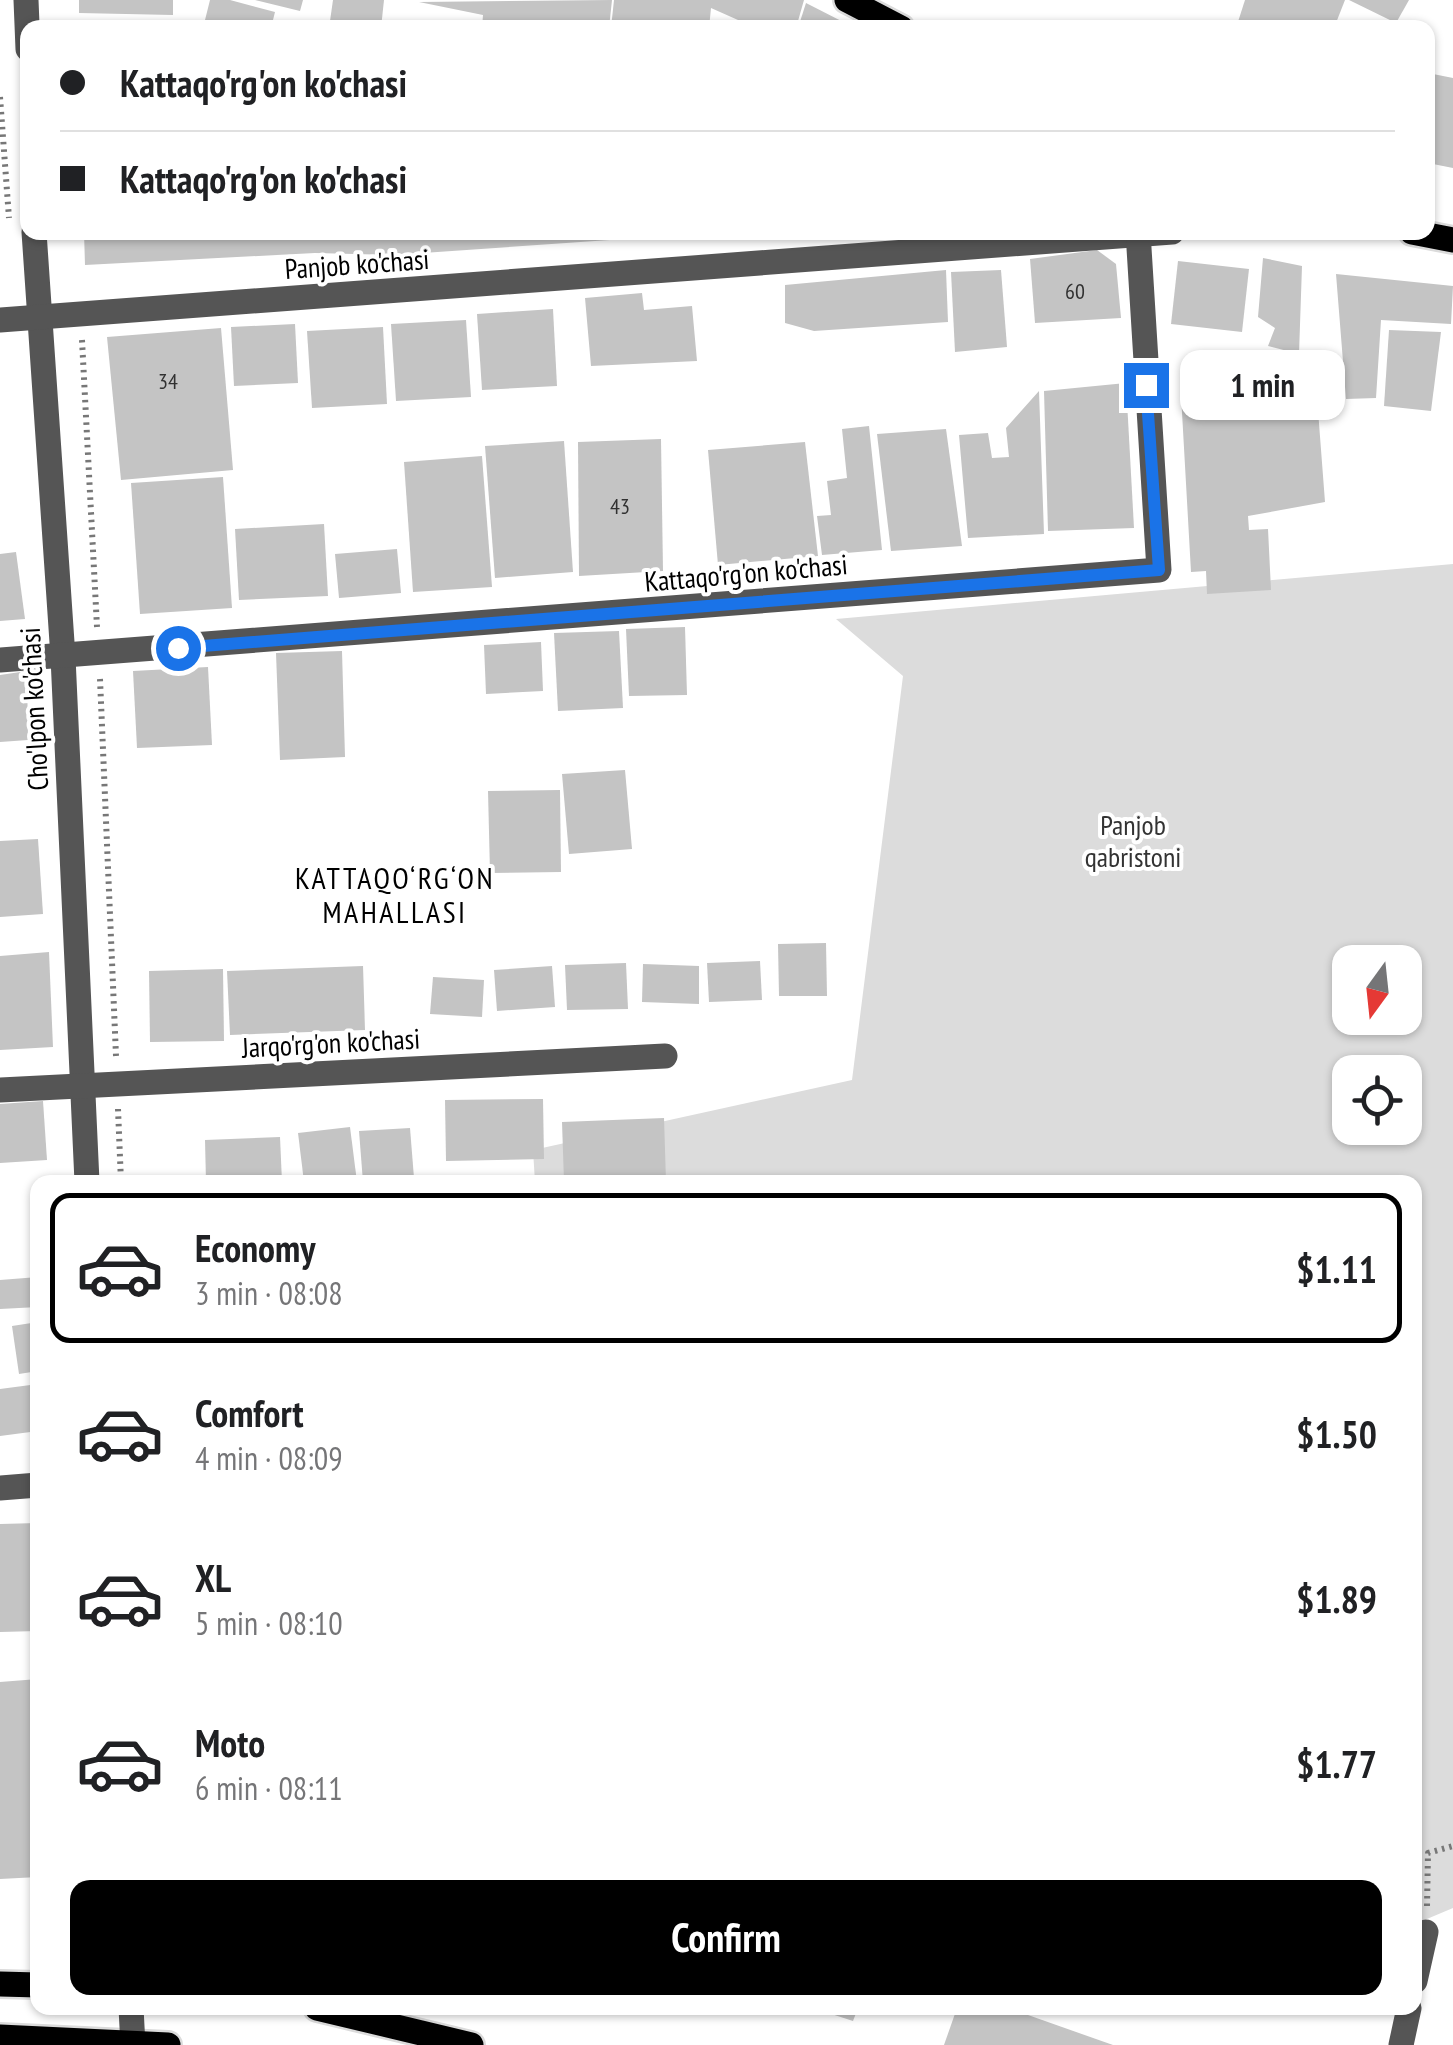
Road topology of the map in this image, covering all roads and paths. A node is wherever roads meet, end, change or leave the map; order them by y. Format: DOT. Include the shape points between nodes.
graph roads {
  1 [pos="847,0"];
  2 [pos="886,20"];
  3 [pos="34,240"];
  4 [pos="1071,240"];
  5 [pos="1138,240"];
  6 [pos="80,314"];
  7 [pos="37,318"];
  8 [pos="0,320"];
  9 [pos="99,654"];
  10 [pos="62,657"];
  11 [pos="0,660"];
  12 [pos="665,1056"];
  13 [pos="117,1083"];
  14 [pos="82,1085"];
  15 [pos="0,1090"];
  16 [pos="87,1175"];
  17 [pos="120,1175"];
  18 [pos="30,1486"];
  19 [pos="0,1488"];
  20 [pos="1453,1846"];
  21 [pos="1426,1932"];
  22 [pos="1422,1950"];
  23 [pos="0,1984"];
  24 [pos="30,1985"];
  25 [pos="131,2015"];
  26 [pos="346,2015"];
  27 [pos="1407,2015"];
  28 [pos="0,2037"];
  29 [pos="133,2043"];
  30 [pos="168,2045"];
  31 [pos="472,2045"];
  32 [pos="1400,2045"];
  1 -- 2 [label="main road"];
  3 -- 7 [label="street, Cho'lpon ko'chasi"];
  4 -- 6 [label="street, Panjob ko'chasi"];
  5 -- 9 [label="street, Kattaqo'rg'on ko'chasi" via="1159,570"];
  6 -- 7 [label="street, Panjob ko'chasi"];
  6 -- 9 [label="path"];
  7 -- 8 [label="street, Panjob ko'chasi"];
  7 -- 10 [label="street, Cho'lpon ko'chasi"];
  9 -- 10 [label="street, Kattaqo'rg'on ko'chasi"];
  9 -- 13 [label="path"];
  10 -- 11 [label="street, Kattaqo'rg'on ko'chasi"];
  10 -- 14 [label="street, Cho'lpon ko'chasi"];
  12 -- 13 [label="street, Jarqo'rg'on ko'chasi"];
  13 -- 14 [label="street, Jarqo'rg'on ko'chasi"];
  13 -- 17 [label="path"];
  14 -- 15 [label="street, Jarqo'rg'on ko'chasi"];
  14 -- 16 [label="street, Cho'lpon ko'chasi"];
  18 -- 19 [label="street"];
  20 -- 21 [label="path" via="1428,1853"];
  21 -- 22 [label="street"];
  23 -- 24 [label="main road"];
  25 -- 29 [label="street"];
  26 -- 31 [label="main road"];
  27 -- 32 [label="street"];
  28 -- 29 [label="main road"];
  29 -- 30 [label="main road"];
}
